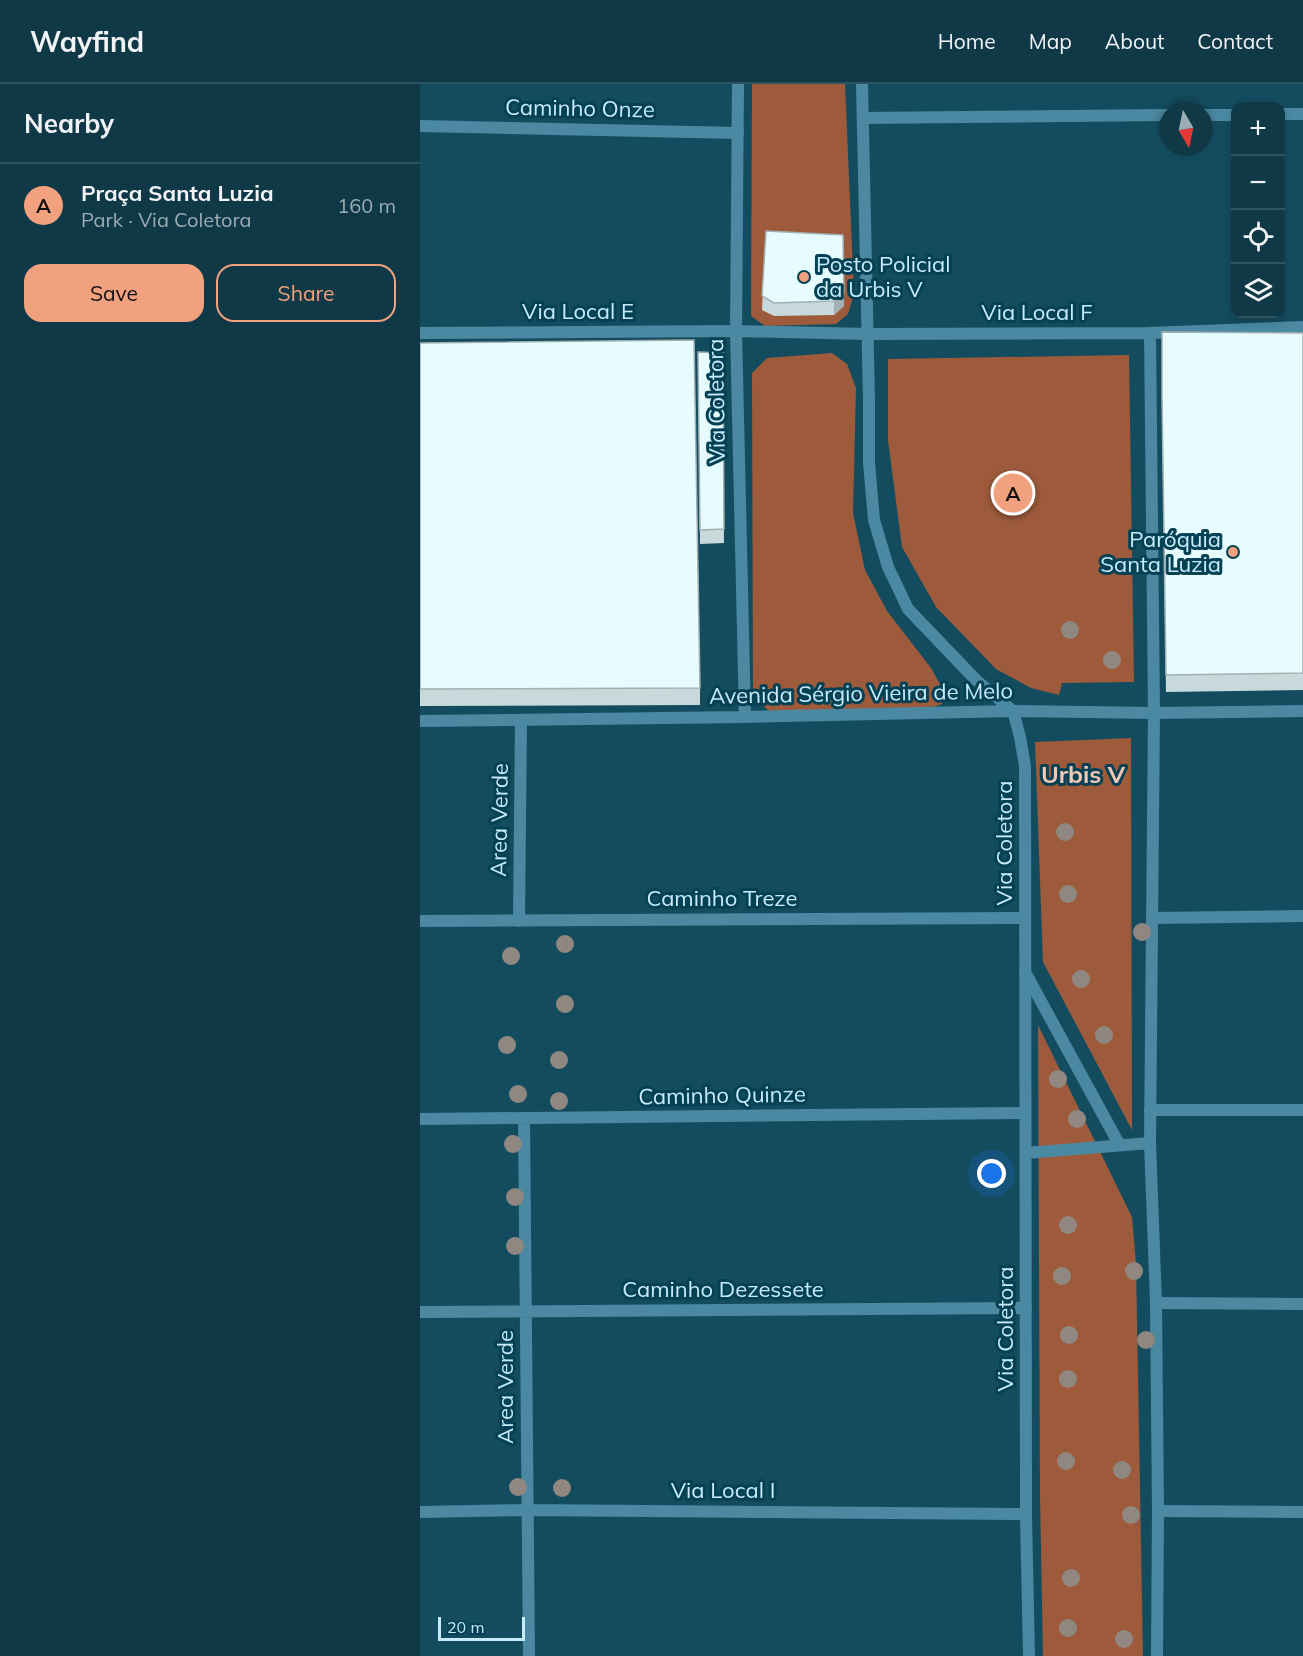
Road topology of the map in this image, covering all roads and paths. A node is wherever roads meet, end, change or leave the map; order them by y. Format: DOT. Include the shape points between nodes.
graph roads {
  1 [pos="738,84"];
  2 [pos="862,84"];
  3 [pos="1285,114"];
  4 [pos="1303,114"];
  5 [pos="1159,115"];
  6 [pos="1213,115"];
  7 [pos="1231,115"];
  8 [pos="863,118"];
  9 [pos="420,126"];
  10 [pos="738,133"];
  11 [pos="1303,327"];
  12 [pos="736,332"];
  13 [pos="420,333"];
  14 [pos="1150,333"];
  15 [pos="867,334"];
  16 [pos="1013,711"];
  17 [pos="1303,711"];
  18 [pos="1154,712"];
  19 [pos="745,717"];
  20 [pos="521,720"];
  21 [pos="420,721"];
  22 [pos="1303,916"];
  23 [pos="1025,918"];
  24 [pos="1153,918"];
  25 [pos="420,921"];
  26 [pos="519,921"];
  27 [pos="1024,971"];
  28 [pos="1150,1110"];
  29 [pos="1303,1110"];
  30 [pos="1024,1113"];
  31 [pos="524,1118"];
  32 [pos="420,1119"];
  33 [pos="1150,1143"];
  34 [pos="1119,1144"];
  35 [pos="1026,1153"];
  36 [pos="1156,1303"];
  37 [pos="1303,1304"];
  38 [pos="1026,1308"];
  39 [pos="420,1312"];
  40 [pos="525,1312"];
  41 [pos="527,1510"];
  42 [pos="1158,1511"];
  43 [pos="420,1512"];
  44 [pos="1303,1512"];
  45 [pos="1026,1514"];
  46 [pos="529,1656"];
  47 [pos="1029,1656"];
  48 [pos="1157,1656"];
  1 -- 10 [label="street, Via Coletora"];
  2 -- 8 [label="street"];
  3 -- 4 [label="street"];
  5 -- 8 [label="street"];
  6 -- 7 [label="street"];
  8 -- 15 [label="street"];
  9 -- 10 [label="street, Caminho Onze"];
  10 -- 12 [label="street, Via Coletora"];
  11 -- 14 [label="street, Via Local F"];
  12 -- 13 [label="street, Via Local E"];
  12 -- 15 [label="street, Via Local F"];
  12 -- 19 [label="street, Via Coletora"];
  14 -- 15 [label="street, Via Local F"];
  14 -- 18 [label="street"];
  15 -- 16 [label="street" via="873,520 888,567 908,609 976,680"];
  16 -- 18 [label="street, Avenida Sérgio Vieira de Melo"];
  16 -- 19 [label="street, Avenida Sérgio Vieira de Melo"];
  16 -- 23 [label="street, Via Coletora" via="1025,766"];
  17 -- 18 [label="street, Avenida Sérgio Vieira de Melo"];
  18 -- 24 [label="street"];
  19 -- 20 [label="street, Avenida Sérgio Vieira de Melo"];
  20 -- 21 [label="street, Avenida Sérgio Vieira de Melo"];
  20 -- 26 [label="street, Area Verde"];
  22 -- 24 [label="street"];
  23 -- 26 [label="street, Caminho Treze"];
  23 -- 27 [label="street, Via Coletora"];
  24 -- 28 [label="street"];
  25 -- 26 [label="street, Caminho Treze"];
  27 -- 30 [label="street, Via Coletora"];
  27 -- 34 [label="street"];
  28 -- 29 [label="street"];
  28 -- 33 [label="street"];
  30 -- 31 [label="street, Caminho Quinze"];
  30 -- 35 [label="street, Via Coletora"];
  31 -- 32 [label="street, Caminho Quinze"];
  31 -- 40 [label="street, Area Verde"];
  33 -- 34 [label="street"];
  33 -- 36 [label="street"];
  34 -- 35 [label="street"];
  35 -- 38 [label="street, Via Coletora"];
  36 -- 37 [label="street"];
  36 -- 42 [label="street"];
  38 -- 40 [label="street, Caminho Dezessete"];
  38 -- 45 [label="street, Via Coletora"];
  39 -- 40 [label="street, Caminho Dezessete"];
  40 -- 41 [label="street, Area Verde"];
  41 -- 43 [label="street, Via Local I"];
  41 -- 45 [label="street, Via Local I"];
  41 -- 46 [label="street, Area Verde"];
  42 -- 44 [label="street"];
  42 -- 48 [label="street"];
  45 -- 47 [label="street, Via Coletora"];
}
